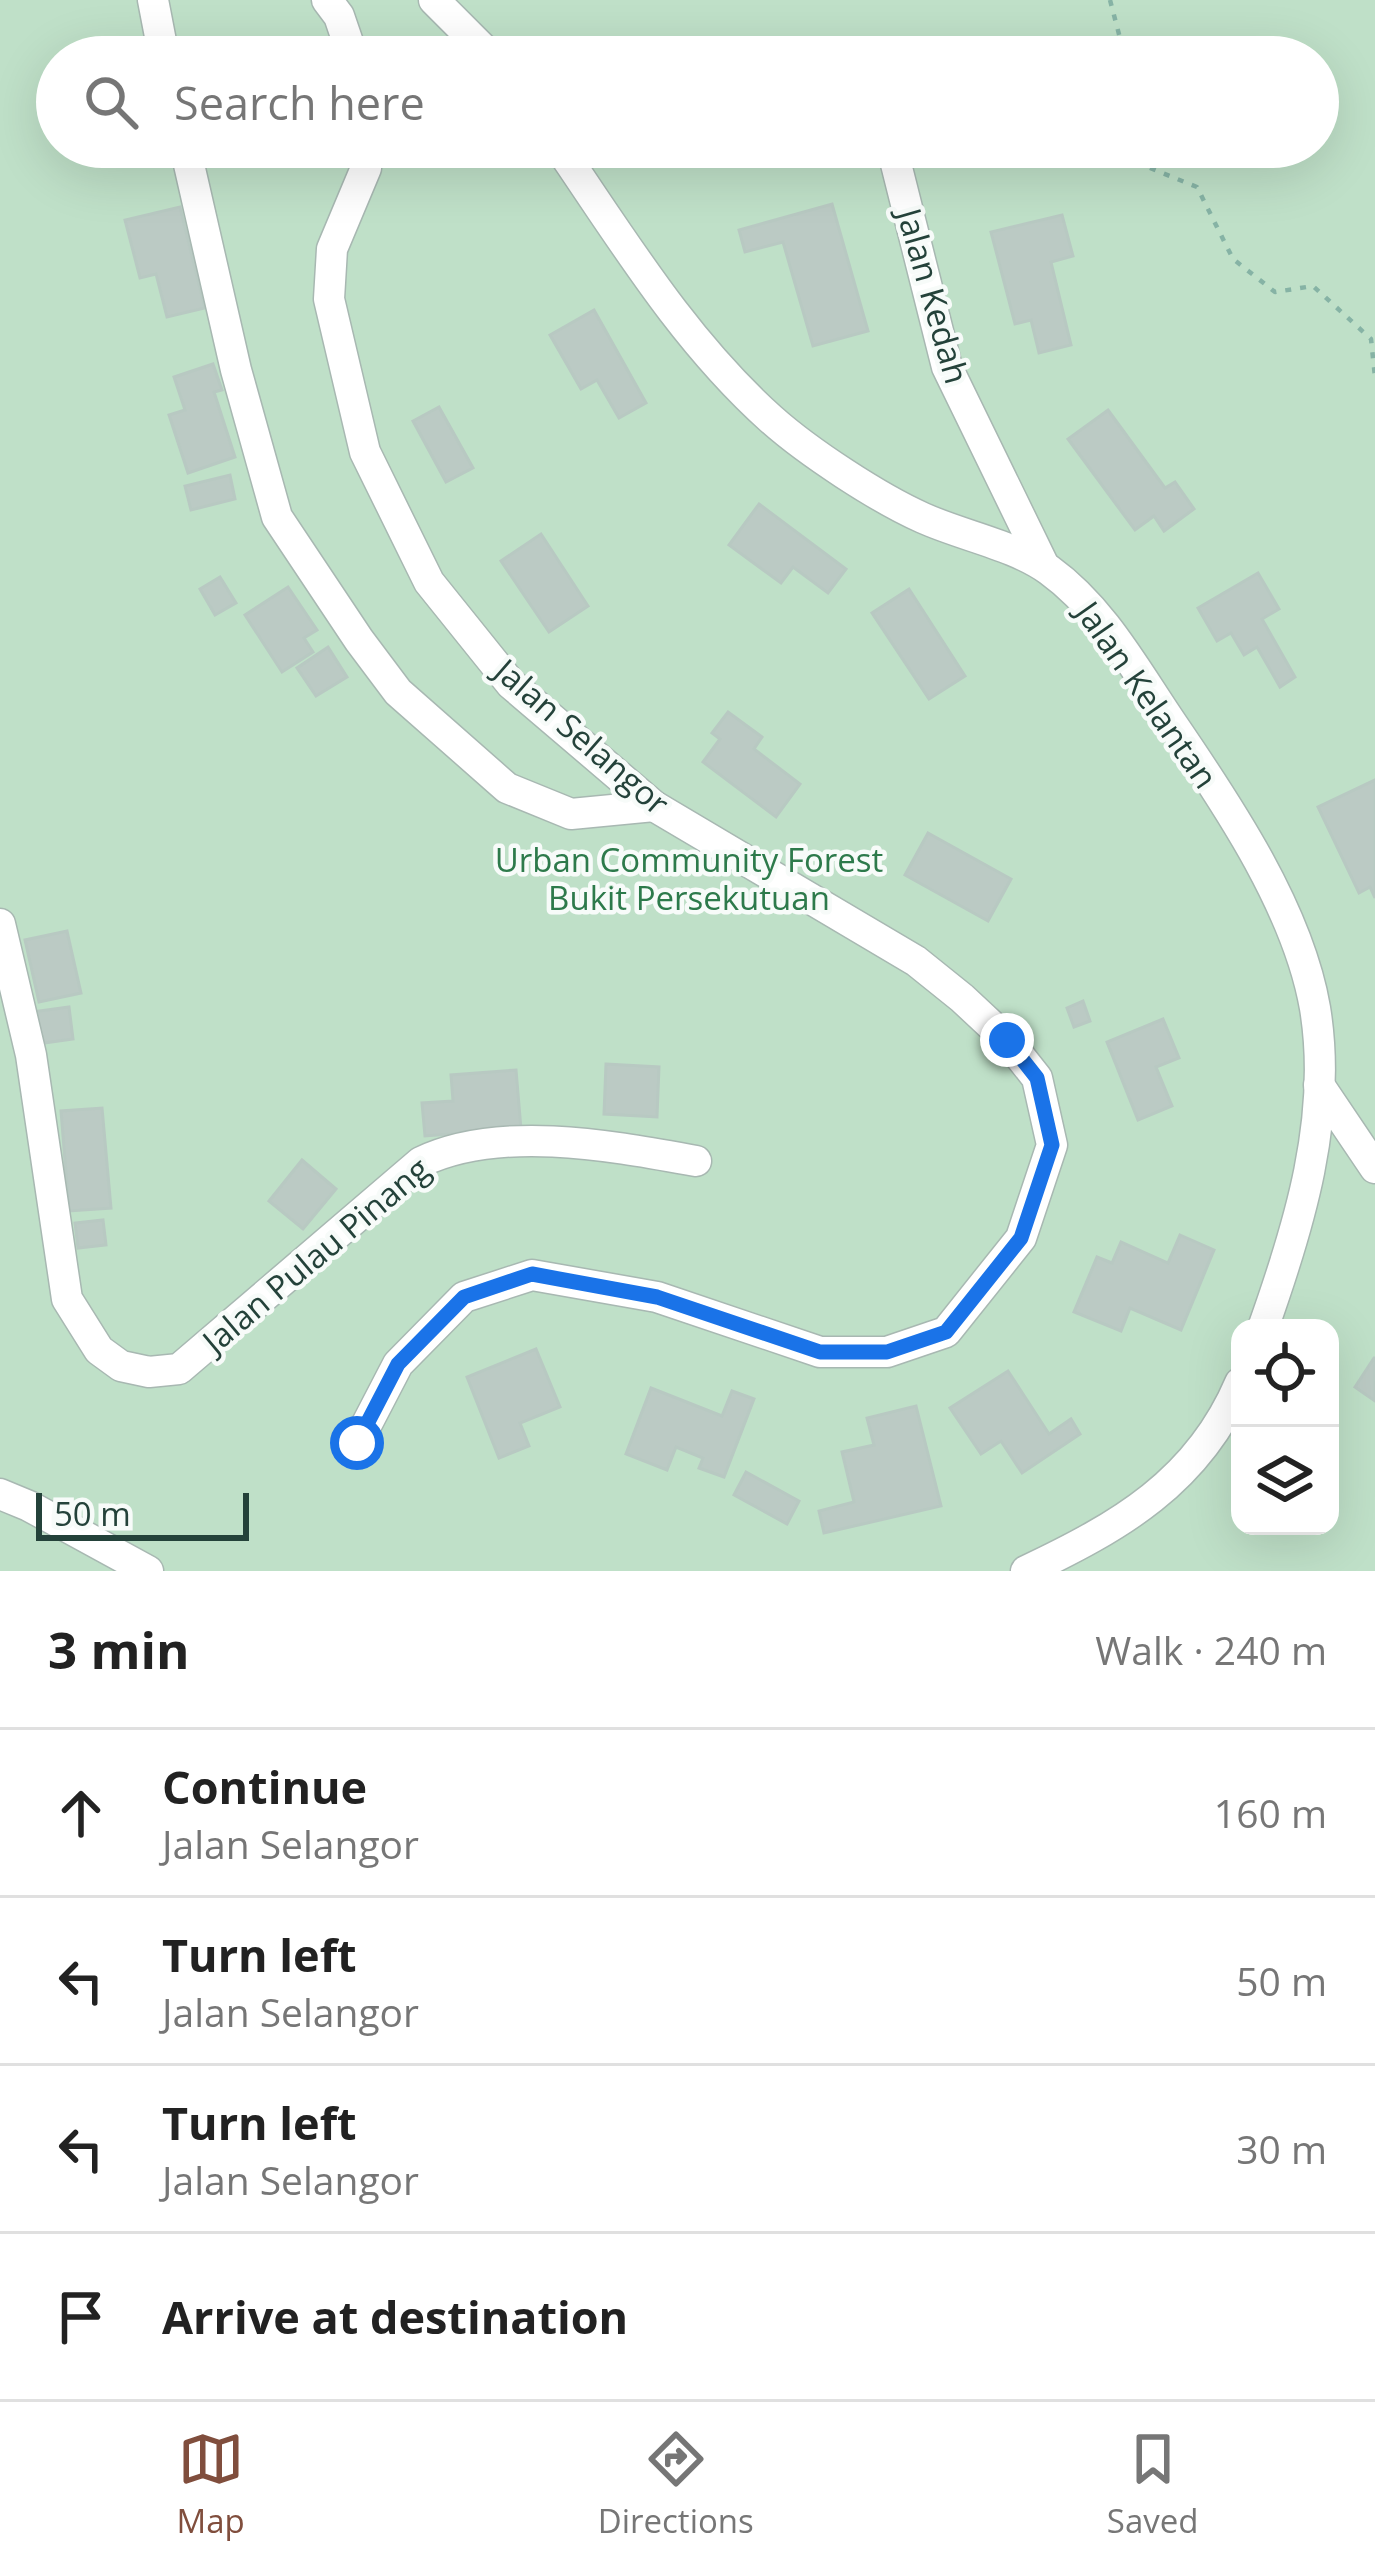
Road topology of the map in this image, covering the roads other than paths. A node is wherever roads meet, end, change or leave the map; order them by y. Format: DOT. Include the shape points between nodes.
graph roads {
  1 [pos="153,0"];
  2 [pos="327,0"];
  3 [pos="434,0"];
  4 [pos="160,36"];
  5 [pos="346,36"];
  6 [pos="470,36"];
  7 [pos="190,168"];
  8 [pos="366,168"];
  9 [pos="574,168"];
  10 [pos="904,168"];
  11 [pos="1044,566"];
  12 [pos="654,806"];
  13 [pos="0,924"];
  14 [pos="1319,1085"];
  15 [pos="696,1161"];
  16 [pos="1375,1168"];
  17 [pos="1266,1319"];
  18 [pos="1231,1399"];
  19 [pos="357,1443"];
  20 [pos="0,1495"];
  21 [pos="148,1571"];
  22 [pos="1026,1571"];
  1 -- 4 [label="street"];
  2 -- 5 [label="street"];
  3 -- 6 [label="street"];
  7 -- 12 [label="street" via="277,517 359,640 398,692 507,788 571,814"];
  8 -- 12 [label="street, Jalan Selangor" via="332,249 329,299 365,452 429,582 511,684"];
  9 -- 11 [label="street, Jalan Kelantan" via="650,284 772,420 920,517"];
  10 -- 11 [label="street, Jalan Kedah" via="947,367"];
  11 -- 14 [label="street, Jalan Kelantan" via="1103,622 1201,765 1288,919 1315,1008"];
  12 -- 19 [label="street, Jalan Selangor" via="916,961 1007,1040 1037,1078 1052,1145 1021,1238 946,1332 887,1352 820,1352 657,1297 532,1274 464,1297 398,1364"];
  13 -- 15 [label="street, Jalan Pulau Pinang" via="31,1055 67,1299 99,1350 121,1366 179,1369 443,1151 563,1142"];
  14 -- 16 [label="street"];
  14 -- 17 [label="street, Jalan Kelantan" via="1294,1242"];
  18 -- 22 [label="street" via="1189,1468 1148,1503"];
  20 -- 21 [label="street"];
}
